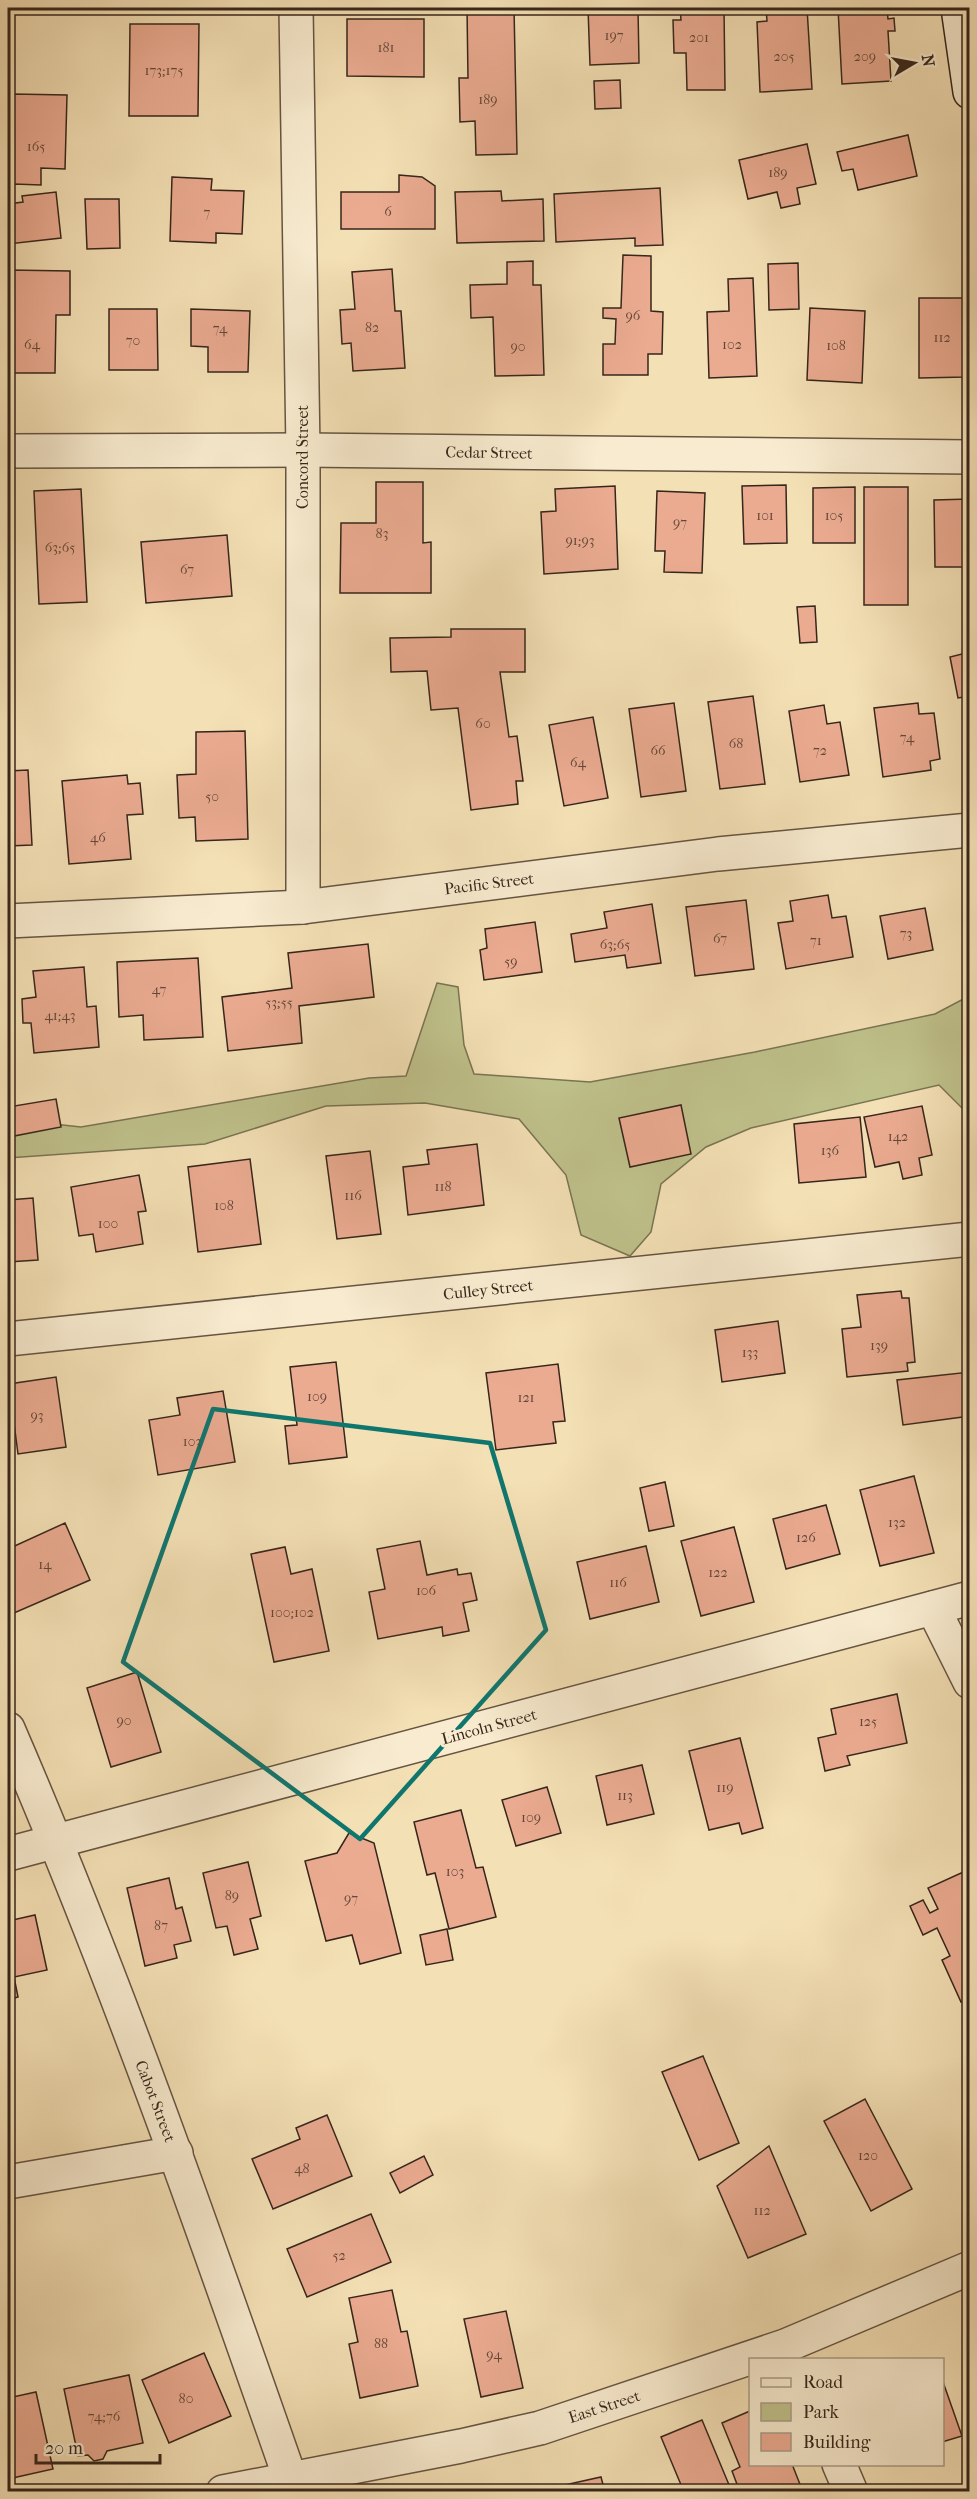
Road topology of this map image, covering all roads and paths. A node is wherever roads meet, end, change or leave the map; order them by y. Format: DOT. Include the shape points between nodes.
graph roads {
  1 [pos="296,8"];
  2 [pos="958,8"];
  3 [pos="969,92"];
  4 [pos="303,450"];
  5 [pos="8,452"];
  6 [pos="969,457"];
  7 [pos="969,830"];
  8 [pos="303,907"];
  9 [pos="8,921"];
  10 [pos="969,1239"];
  11 [pos="8,1339"];
  12 [pos="969,1598"];
  13 [pos="933,1608"];
  14 [pos="969,1682"];
  15 [pos="8,1729"];
  16 [pos="55,1841"];
  17 [pos="8,1854"];
  18 [pos="176,2153"];
  19 [pos="8,2182"];
  20 [pos="969,2268"];
  21 [pos="789,2353"];
  22 [pos="772,2358"];
  23 [pos="749,2365"];
  24 [pos="840,2466"];
  25 [pos="290,2478"];
  26 [pos="223,2492"];
  27 [pos="851,2492"];
  1 -- 4 [label="street, Concord Street"];
  2 -- 3 [label="street"];
  4 -- 5 [label="street, Cedar Street"];
  4 -- 6 [label="street, Cedar Street"];
  4 -- 8 [label="street, Concord Street"];
  7 -- 8 [label="street, Pacific Street" via="718,854"];
  8 -- 9 [label="street, Pacific Street"];
  10 -- 11 [label="street, Culley Street"];
  12 -- 13 [label="street, Lincoln Street"];
  13 -- 14 [label="street"];
  13 -- 16 [label="street, Lincoln Street"];
  15 -- 16 [label="street, Cabot Street"];
  16 -- 17 [label="street, Lincoln Street"];
  16 -- 18 [label="street, Cabot Street"];
  18 -- 19 [label="street"];
  18 -- 25 [label="street, Cabot Street"];
  20 -- 21 [label="street, East Street"];
  21 -- 22 [label="street, East Street"];
  23 -- 25 [label="street, East Street" via="540,2428"];
  24 -- 27 [label="street"];
  25 -- 26 [label="street, East Street"];
}
